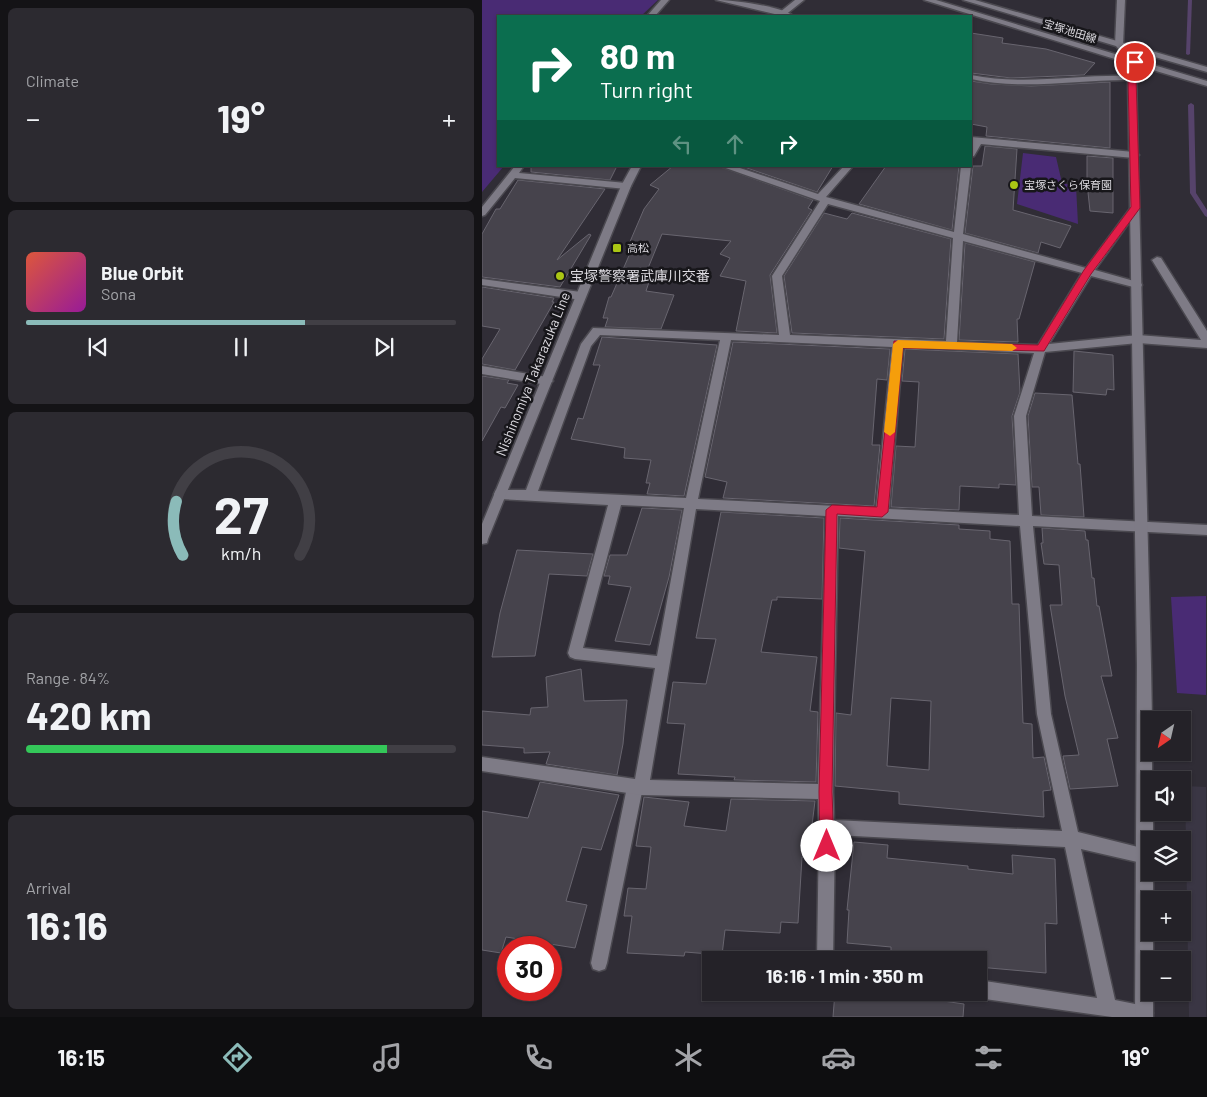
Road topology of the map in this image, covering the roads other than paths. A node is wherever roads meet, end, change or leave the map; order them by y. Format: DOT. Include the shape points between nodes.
graph roads {
  1 [pos="665,0"];
  2 [pos="720,0"];
  3 [pos="800,0"];
  4 [pos="928,0"];
  5 [pos="967,0"];
  6 [pos="1121,0"];
  7 [pos="652,15"];
  8 [pos="784,15"];
  9 [pos="1119,45"];
  10 [pos="1135,62"];
  11 [pos="1206,70"];
  12 [pos="972,77"];
  13 [pos="1132,78"];
  14 [pos="1206,84"];
  15 [pos="974,140"];
  16 [pos="1134,155"];
  17 [pos="519,167"];
  18 [pos="636,167"];
  19 [pos="727,167"];
  20 [pos="848,167"];
  21 [pos="966,167"];
  22 [pos="513,175"];
  23 [pos="626,186"];
  24 [pos="823,199"];
  25 [pos="1135,208"];
  26 [pos="482,213"];
  27 [pos="958,236"];
  28 [pos="1156,260"];
  29 [pos="1088,272"];
  30 [pos="482,282"];
  31 [pos="1137,286"];
  32 [pos="581,296"];
  33 [pos="726,337"];
  34 [pos="784,339"];
  35 [pos="1138,339"];
  36 [pos="1206,340"];
  37 [pos="898,344"];
  38 [pos="1206,344"];
  39 [pos="951,346"];
  40 [pos="1041,348"];
  41 [pos="482,370"];
  42 [pos="547,381"];
  43 [pos="500,494"];
  44 [pos="530,496"];
  45 [pos="616,499"];
  46 [pos="691,503"];
  47 [pos="832,510"];
  48 [pos="882,512"];
  49 [pos="1026,520"];
  50 [pos="1143,526"];
  51 [pos="1206,530"];
  52 [pos="482,539"];
  53 [pos="663,662"];
  54 [pos="482,764"];
  55 [pos="638,787"];
  56 [pos="826,792"];
  57 [pos="827,827"];
  58 [pos="1146,831"];
  59 [pos="1072,839"];
  60 [pos="1141,855"];
  61 [pos="1146,881"];
  62 [pos="825,951"];
  63 [pos="598,963"];
  64 [pos="987,990"];
  65 [pos="1108,1007"];
  66 [pos="1144,1015"];
  1 -- 7 [label="street"];
  2 -- 8 [label="street"];
  3 -- 8 [label="street"];
  4 -- 10 [label="street, 宝塚池田線"];
  5 -- 9 [label="street"];
  6 -- 9 [label="street"];
  9 -- 10 [label="street"];
  9 -- 11 [label="street"];
  10 -- 13 [label="street"];
  10 -- 14 [label="street, 宝塚池田線"];
  12 -- 13 [label="street" via="1045,83 1102,77"];
  13 -- 16 [label="street"];
  15 -- 16 [label="street"];
  16 -- 25 [label="street"];
  17 -- 22 [label="street"];
  18 -- 23 [label="street, Nishinomiya Takarazuka Line"];
  19 -- 24 [label="street"];
  20 -- 24 [label="street"];
  21 -- 27 [label="street"];
  22 -- 23 [label="street"];
  22 -- 26 [label="street"];
  23 -- 32 [label="street, Nishinomiya Takarazuka Line"];
  24 -- 27 [label="street"];
  24 -- 34 [label="street" via="777,276"];
  25 -- 29 [label="street"];
  25 -- 31 [label="street"];
  27 -- 29 [label="street"];
  27 -- 39 [label="street"];
  28 -- 36 [label="street"];
  29 -- 31 [label="street"];
  29 -- 40 [label="street"];
  30 -- 32 [label="street"];
  31 -- 35 [label="street"];
  32 -- 42 [label="street, Nishinomiya Takarazuka Line"];
  33 -- 34 [label="street"];
  33 -- 44 [label="street" via="597,331 586,344"];
  33 -- 46 [label="street"];
  34 -- 37 [label="street"];
  35 -- 38 [label="street"];
  35 -- 40 [label="street"];
  35 -- 50 [label="street"];
  37 -- 39 [label="street"];
  37 -- 48 [label="street"];
  39 -- 40 [label="street"];
  40 -- 49 [label="street" via="1020,416"];
  41 -- 42 [label="street"];
  42 -- 43 [label="street, Nishinomiya Takarazuka Line"];
  43 -- 44 [label="street"];
  43 -- 52 [label="street, Nishinomiya Takarazuka Line"];
  44 -- 45 [label="street"];
  45 -- 46 [label="street"];
  45 -- 53 [label="street" via="575,653"];
  46 -- 47 [label="street"];
  46 -- 53 [label="street"];
  47 -- 48 [label="street"];
  47 -- 56 [label="street"];
  48 -- 49 [label="street"];
  49 -- 50 [label="street"];
  49 -- 59 [label="street" via="1044,714"];
  50 -- 51 [label="street"];
  50 -- 58 [label="street"];
  53 -- 55 [label="street"];
  54 -- 55 [label="street"];
  55 -- 56 [label="street"];
  55 -- 63 [label="street"];
  56 -- 57 [label="street"];
  57 -- 59 [label="street"];
  57 -- 62 [label="street"];
  59 -- 60 [label="street"];
  59 -- 65 [label="street"];
  61 -- 66 [label="street"];
  64 -- 65 [label="street"];
  65 -- 66 [label="street"];
}
